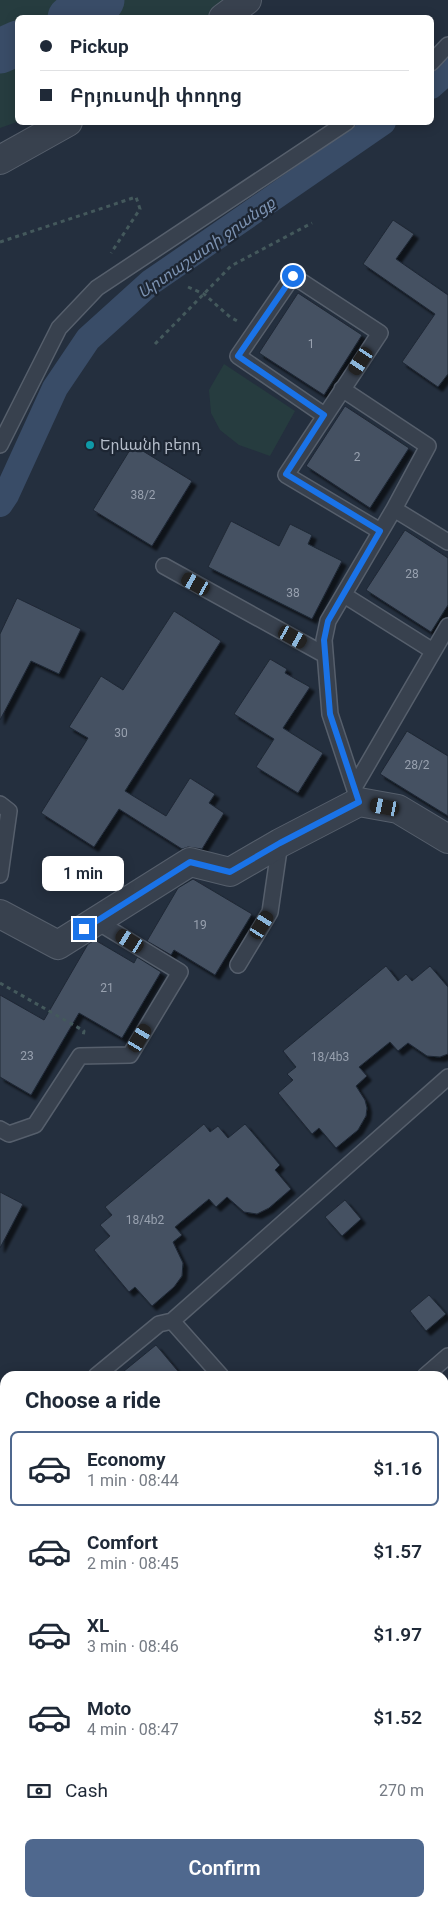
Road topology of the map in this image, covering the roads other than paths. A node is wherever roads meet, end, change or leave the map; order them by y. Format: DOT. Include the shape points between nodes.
graph roads {
  1 [pos="247,0"];
  2 [pos="227,15"];
  3 [pos="448,45"];
  4 [pos="434,60"];
  5 [pos="63,125"];
  6 [pos="342,125"];
  7 [pos="0,160"];
  8 [pos="342,389"];
  9 [pos="324,415"];
  10 [pos="0,445"];
  11 [pos="394,508"];
  12 [pos="380,531"];
  13 [pos="448,542"];
  14 [pos="164,566"];
  15 [pos="344,595"];
  16 [pos="448,626"];
  17 [pos="433,651"];
  18 [pos="325,655"];
  19 [pos="357,794"];
  20 [pos="0,804"];
  21 [pos="448,839"];
  22 [pos="280,843"];
  23 [pos="0,875"];
  24 [pos="0,914"];
  25 [pos="96,920"];
  26 [pos="238,965"];
  27 [pos="448,1077"];
  28 [pos="0,1129"];
  29 [pos="172,1322"];
  30 [pos="448,1356"];
  31 [pos="102,1371"];
  32 [pos="216,1371"];
  33 [pos="431,1371"];
  1 -- 2 [label="street"];
  3 -- 4 [label="lane"];
  5 -- 7 [label="street"];
  6 -- 10 [label="lane" via="97,288 59,328"];
  8 -- 9 [label="lane"];
  8 -- 9 [label="lane" via="380,333 293,276 238,356"];
  8 -- 11 [label="lane" via="428,446"];
  9 -- 12 [label="lane" via="286,474"];
  11 -- 12 [label="lane"];
  11 -- 13 [label="lane"];
  12 -- 15 [label="lane"];
  14 -- 18 [label="lane"];
  15 -- 17 [label="lane"];
  15 -- 18 [label="lane" via="328,621"];
  16 -- 17 [label="lane"];
  17 -- 19 [label="lane"];
  18 -- 19 [label="lane" via="330,714"];
  19 -- 21 [label="street" via="398,809"];
  19 -- 22 [label="street"];
  20 -- 23 [label="lane" via="9,811"];
  22 -- 25 [label="street" via="230,872 190,862"];
  22 -- 26 [label="lane" via="270,912"];
  24 -- 25 [label="street" via="58,945"];
  25 -- 28 [label="lane" via="180,972 130,1055 80,1056 35,1125 9,1134"];
  27 -- 29 [label="lane"];
  29 -- 31 [label="lane" via="159,1324"];
  29 -- 32 [label="lane"];
  30 -- 33 [label="lane"];
}
